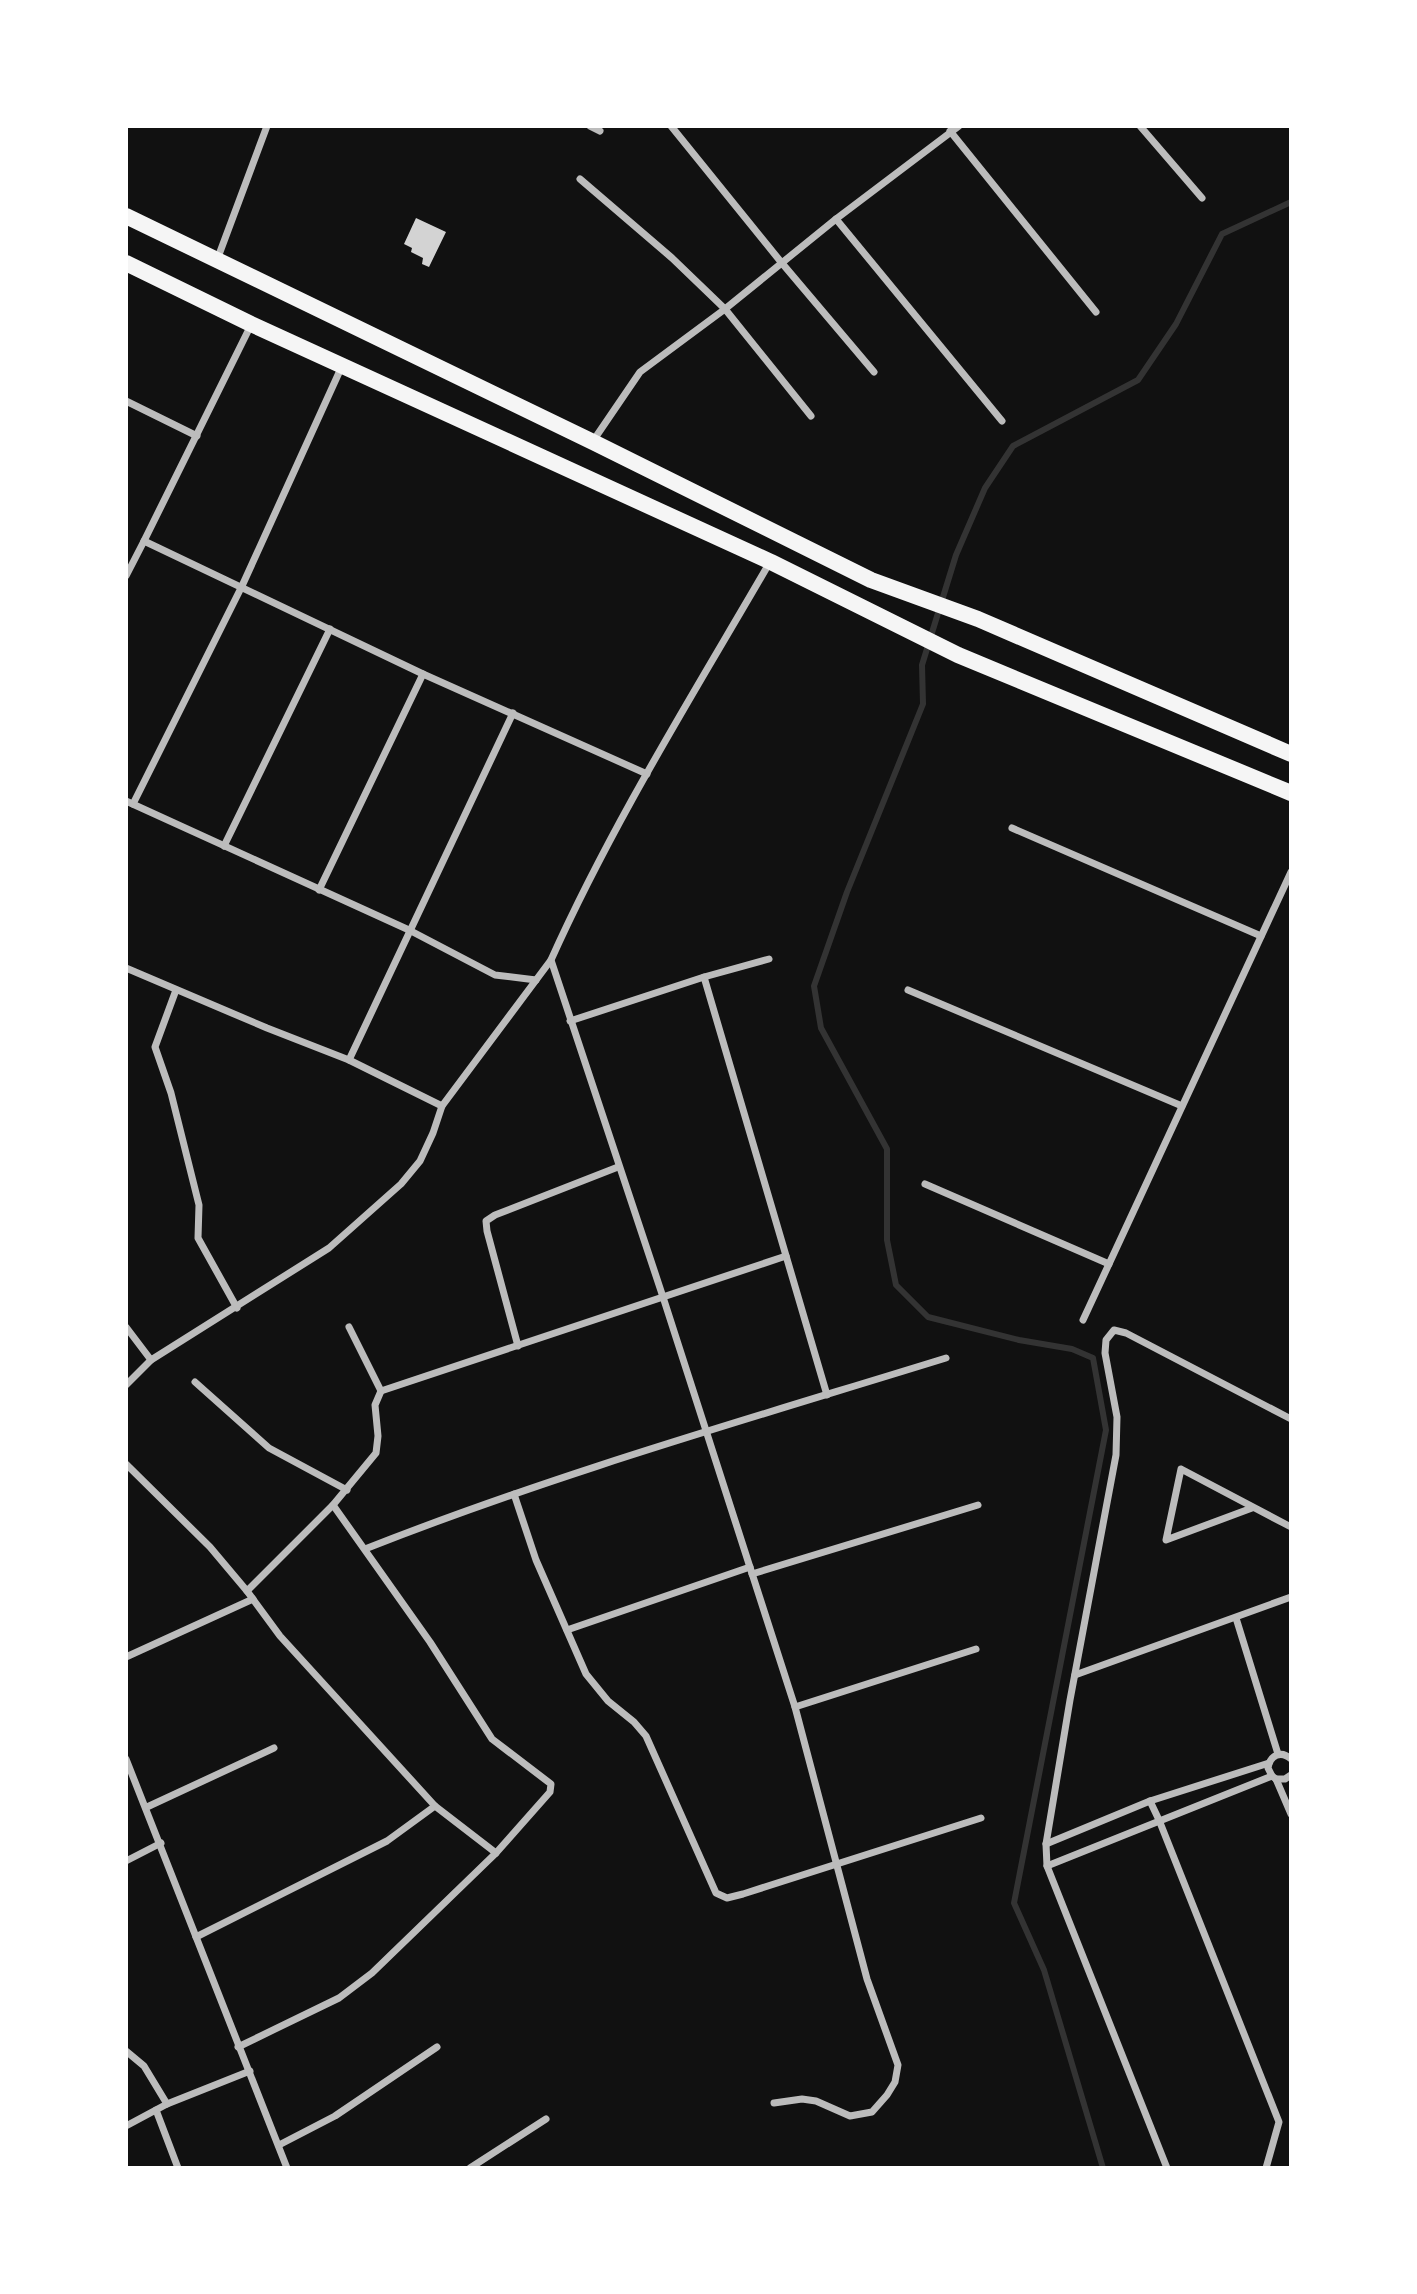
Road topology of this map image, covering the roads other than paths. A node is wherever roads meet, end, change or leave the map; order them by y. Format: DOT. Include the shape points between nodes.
graph roads {
  1 [pos="267,126"];
  2 [pos="590,126"];
  3 [pos="671,126"];
  4 [pos="959,126"];
  5 [pos="1139,126"];
  6 [pos="600,131"];
  7 [pos="950,131"];
  8 [pos="580,179"];
  9 [pos="1202,198"];
  10 [pos="126,216"];
  11 [pos="835,219"];
  12 [pos="217,260"];
  13 [pos="781,262"];
  14 [pos="126,263"];
  15 [pos="725,309"];
  16 [pos="1096,312"];
  17 [pos="251,324"];
  18 [pos="342,366"];
  19 [pos="874,372"];
  20 [pos="126,401"];
  21 [pos="811,416"];
  22 [pos="1002,421"];
  23 [pos="197,436"];
  24 [pos="593,442"];
  25 [pos="144,541"];
  26 [pos="771,562"];
  27 [pos="126,576"];
  28 [pos="242,586"];
  29 [pos="330,629"];
  30 [pos="423,674"];
  31 [pos="513,713"];
  32 [pos="1291,754"];
  33 [pos="647,774"];
  34 [pos="1291,793"];
  35 [pos="129,803"];
  36 [pos="1012,828"];
  37 [pos="224,846"];
  38 [pos="1291,872"];
  39 [pos="319,890"];
  40 [pos="409,930"];
  41 [pos="1261,936"];
  42 [pos="769,959"];
  43 [pos="551,960"];
  44 [pos="126,968"];
  45 [pos="704,977"];
  46 [pos="536,980"];
  47 [pos="176,990"];
  48 [pos="908,990"];
  49 [pos="570,1021"];
  50 [pos="349,1060"];
  51 [pos="442,1106"];
  52 [pos="1182,1106"];
  53 [pos="618,1167"];
  54 [pos="925,1184"];
  55 [pos="786,1256"];
  56 [pos="1109,1264"];
  57 [pos="663,1297"];
  58 [pos="237,1308"];
  59 [pos="1083,1320"];
  60 [pos="126,1327"];
  61 [pos="349,1327"];
  62 [pos="519,1346"];
  63 [pos="946,1358"];
  64 [pos="151,1360"];
  65 [pos="195,1381"];
  66 [pos="126,1385"];
  67 [pos="382,1391"];
  68 [pos="827,1395"];
  69 [pos="1291,1419"];
  70 [pos="706,1432"];
  71 [pos="126,1464"];
  72 [pos="347,1490"];
  73 [pos="514,1494"];
  74 [pos="333,1505"];
  75 [pos="978,1505"];
  76 [pos="1252,1508"];
  77 [pos="1291,1527"];
  78 [pos="365,1549"];
  79 [pos="751,1571"];
  80 [pos="247,1591"];
  81 [pos="1291,1597"];
  82 [pos="253,1599"];
  83 [pos="1236,1618"];
  84 [pos="567,1630"];
  85 [pos="976,1649"];
  86 [pos="126,1657"];
  87 [pos="1075,1675"];
  88 [pos="795,1707"];
  89 [pos="274,1748"];
  90 [pos="1286,1755"];
  91 [pos="126,1759"];
  92 [pos="1269,1763"];
  93 [pos="1274,1778"];
  94 [pos="1290,1778"];
  95 [pos="1150,1801"];
  96 [pos="435,1805"];
  97 [pos="147,1807"];
  98 [pos="1291,1814"];
  99 [pos="981,1818"];
  100 [pos="1159,1820"];
  101 [pos="160,1843"];
  102 [pos="1046,1844"];
  103 [pos="496,1853"];
  104 [pos="126,1861"];
  105 [pos="836,1866"];
  106 [pos="1047,1866"];
  107 [pos="196,1937"];
  108 [pos="238,2047"];
  109 [pos="437,2047"];
  110 [pos="126,2051"];
  111 [pos="250,2071"];
  112 [pos="774,2103"];
  113 [pos="167,2104"];
  114 [pos="156,2110"];
  115 [pos="546,2119"];
  116 [pos="126,2126"];
  117 [pos="279,2145"];
  118 [pos="178,2168"];
  119 [pos="287,2168"];
  120 [pos="470,2168"];
  121 [pos="1167,2168"];
  122 [pos="1266,2168"];
  1 -- 12 [label="street"];
  2 -- 6 [label="street"];
  3 -- 13 [label="street"];
  4 -- 7 [label="street"];
  5 -- 9 [label="street"];
  7 -- 11 [label="street"];
  7 -- 16 [label="street"];
  8 -- 15 [label="street"];
  10 -- 12 [label="highway"];
  11 -- 13 [label="street"];
  11 -- 22 [label="street"];
  12 -- 24 [label="highway"];
  13 -- 15 [label="street"];
  13 -- 19 [label="street"];
  14 -- 17 [label="highway"];
  15 -- 21 [label="street"];
  15 -- 24 [label="street" via="639,372"];
  17 -- 18 [label="highway"];
  17 -- 23 [label="street"];
  18 -- 26 [label="highway"];
  18 -- 28 [label="street"];
  20 -- 23 [label="street"];
  23 -- 25 [label="street"];
  24 -- 32 [label="highway" via="871,580 978,619"];
  25 -- 27 [label="street"];
  25 -- 28 [label="street"];
  26 -- 33 [label="street"];
  26 -- 34 [label="highway" via="958,655"];
  28 -- 29 [label="street"];
  28 -- 35 [label="street"];
  29 -- 30 [label="street"];
  29 -- 37 [label="street"];
  30 -- 31 [label="street"];
  30 -- 39 [label="street"];
  31 -- 33 [label="street"];
  31 -- 40 [label="street"];
  33 -- 43 [label="street"];
  35 -- 37 [label="street"];
  36 -- 41 [label="street"];
  37 -- 39 [label="street"];
  38 -- 41 [label="street"];
  39 -- 40 [label="street"];
  40 -- 46 [label="street" via="495,975"];
  40 -- 50 [label="street"];
  41 -- 52 [label="street"];
  42 -- 45 [label="street"];
  43 -- 46 [label="street"];
  43 -- 49 [label="street"];
  44 -- 47 [label="street"];
  45 -- 49 [label="street"];
  45 -- 55 [label="street"];
  46 -- 51 [label="street"];
  47 -- 50 [label="street"];
  47 -- 58 [label="street" via="155,1047 172,1093 199,1205 198,1238"];
  48 -- 52 [label="street"];
  49 -- 53 [label="street"];
  50 -- 51 [label="street"];
  51 -- 58 [label="street" via="420,1161 401,1184 329,1248"];
  52 -- 56 [label="street"];
  53 -- 57 [label="street"];
  53 -- 62 [label="street" via="486,1221"];
  54 -- 56 [label="street"];
  55 -- 57 [label="street"];
  55 -- 68 [label="street"];
  56 -- 59 [label="street"];
  57 -- 62 [label="street"];
  57 -- 70 [label="street"];
  58 -- 64 [label="street"];
  60 -- 64 [label="street"];
  61 -- 67 [label="street"];
  62 -- 67 [label="street"];
  63 -- 68 [label="street"];
  64 -- 66 [label="street"];
  65 -- 72 [label="street" via="270,1448"];
  67 -- 72 [label="street" via="375,1405 376,1453"];
  68 -- 70 [label="street"];
  69 -- 87 [label="street" via="1114,1330 1106,1340 1117,1417 1116,1455"];
  70 -- 73 [label="street"];
  70 -- 79 [label="street"];
  71 -- 80 [label="street" via="210,1547"];
  72 -- 74 [label="street"];
  73 -- 78 [label="street"];
  73 -- 84 [label="street"];
  74 -- 78 [label="street"];
  74 -- 80 [label="street"];
  75 -- 79 [label="street"];
  76 -- 76 [label="street" via="1178,1535 1166,1540 1181,1469"];
  76 -- 77 [label="street"];
  78 -- 103 [label="street" via="492,1738 551,1784 550,1792"];
  79 -- 84 [label="street"];
  79 -- 88 [label="street"];
  80 -- 82 [label="street"];
  81 -- 83 [label="street"];
  82 -- 86 [label="street"];
  82 -- 96 [label="street" via="280,1636"];
  83 -- 87 [label="street"];
  83 -- 90 [label="street"];
  84 -- 105 [label="street" via="586,1674 646,1737 716,1892 727,1898"];
  85 -- 88 [label="street"];
  87 -- 102 [label="street"];
  88 -- 105 [label="street"];
  89 -- 97 [label="street"];
  90 -- 92 [label="street"];
  91 -- 97 [label="street"];
  92 -- 93 [label="street"];
  92 -- 95 [label="street"];
  93 -- 94 [label="street"];
  93 -- 98 [label="street"];
  93 -- 100 [label="street"];
  95 -- 100 [label="street"];
  95 -- 102 [label="street"];
  96 -- 103 [label="street"];
  96 -- 107 [label="street" via="387,1841"];
  97 -- 101 [label="street"];
  99 -- 105 [label="street"];
  100 -- 106 [label="street"];
  100 -- 122 [label="street" via="1279,2122"];
  101 -- 104 [label="street"];
  101 -- 107 [label="street"];
  102 -- 106 [label="street"];
  103 -- 108 [label="street" via="372,1973 339,1998"];
  105 -- 112 [label="street" via="867,1979 898,2066 895,2082 873,2112 850,2116 816,2101"];
  106 -- 121 [label="street"];
  107 -- 108 [label="street"];
  108 -- 111 [label="street"];
  109 -- 117 [label="street" via="335,2116"];
  110 -- 113 [label="street" via="144,2066"];
  111 -- 113 [label="street"];
  111 -- 117 [label="street"];
  113 -- 114 [label="street"];
  114 -- 116 [label="street"];
  114 -- 118 [label="street"];
  115 -- 120 [label="street"];
  117 -- 119 [label="street"];
}
